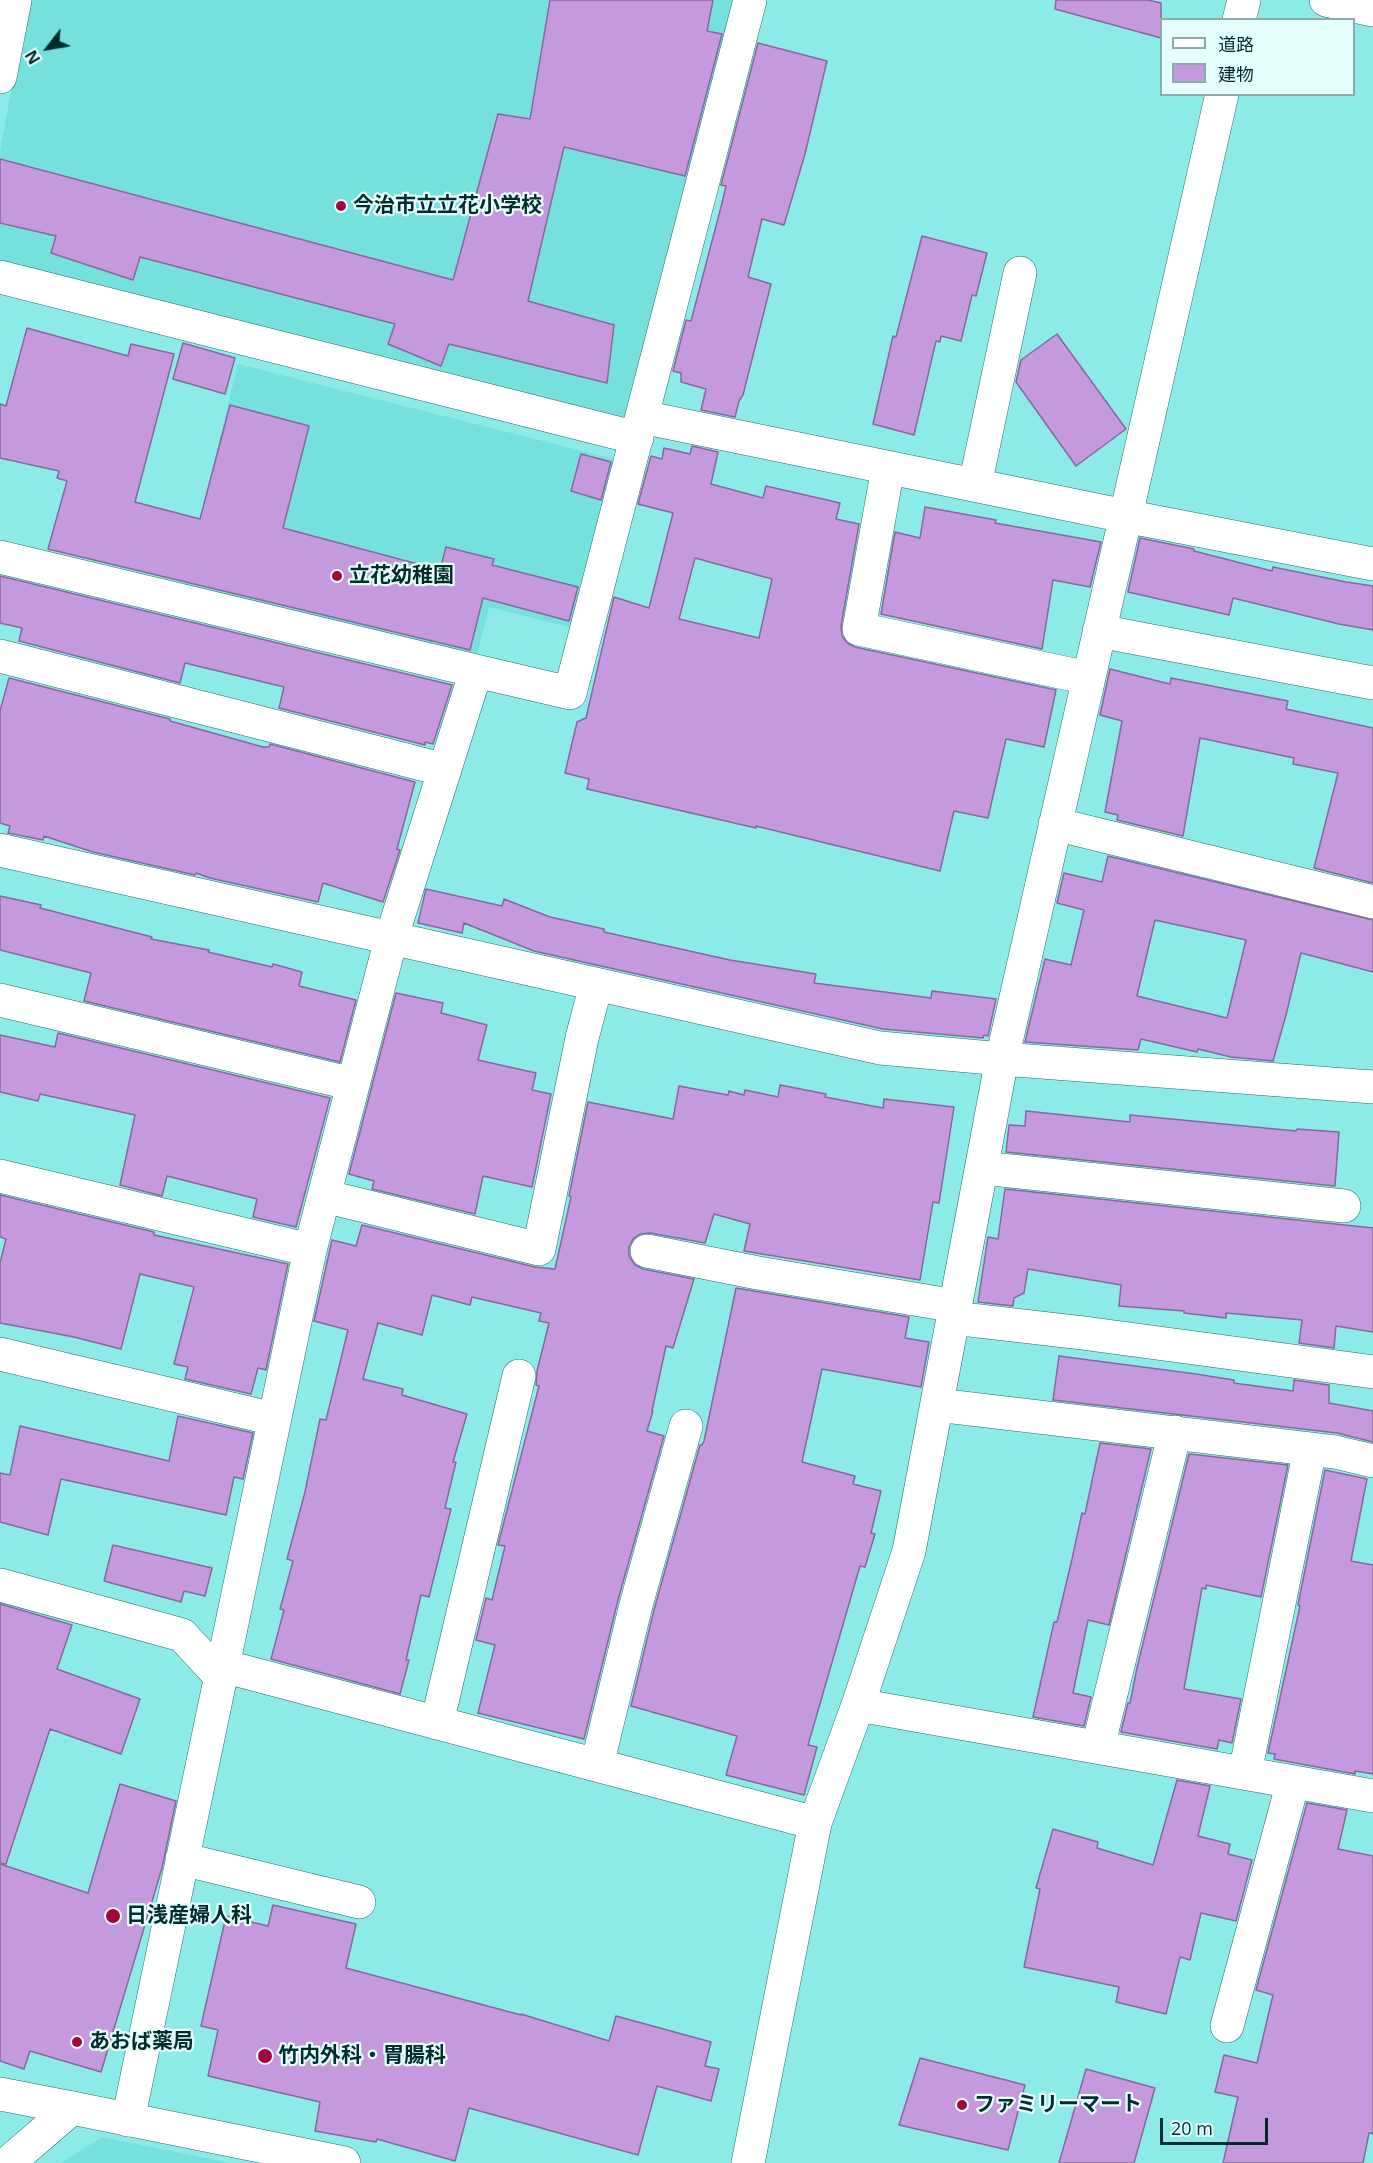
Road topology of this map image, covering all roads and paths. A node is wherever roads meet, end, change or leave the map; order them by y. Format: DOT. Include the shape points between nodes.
graph roads {
  1 [pos="15,0"];
  2 [pos="750,0"];
  3 [pos="1244,0"];
  4 [pos="1326,0"];
  5 [pos="1373,10"];
  6 [pos="1240,18"];
  7 [pos="0,77"];
  8 [pos="1222,96"];
  9 [pos="1020,273"];
  10 [pos="0,277"];
  11 [pos="640,428"];
  12 [pos="888,468"];
  13 [pos="975,485"];
  14 [pos="1125,516"];
  15 [pos="0,557"];
  16 [pos="1373,564"];
  17 [pos="1099,631"];
  18 [pos="0,656"];
  19 [pos="476,671"];
  20 [pos="1088,678"];
  21 [pos="1373,683"];
  22 [pos="444,770"];
  23 [pos="1056,824"];
  24 [pos="0,850"];
  25 [pos="1373,902"];
  26 [pos="391,939"];
  27 [pos="596,985"];
  28 [pos="0,1000"];
  29 [pos="1002,1059"];
  30 [pos="353,1084"];
  31 [pos="1373,1087"];
  32 [pos="982,1168"];
  33 [pos="0,1176"];
  34 [pos="324,1196"];
  35 [pos="1344,1206"];
  36 [pos="310,1250"];
  37 [pos="647,1251"];
  38 [pos="954,1312"];
  39 [pos="0,1354"];
  40 [pos="1373,1372"];
  41 [pos="519,1376"];
  42 [pos="937,1405"];
  43 [pos="274,1419"];
  44 [pos="686,1426"];
  45 [pos="1175,1432"];
  46 [pos="1310,1449"];
  47 [pos="1373,1461"];
  48 [pos="0,1585"];
  49 [pos="222,1671"];
  50 [pos="858,1705"];
  51 [pos="437,1723"];
  52 [pos="1098,1747"];
  53 [pos="597,1765"];
  54 [pos="1245,1773"];
  55 [pos="1293,1782"];
  56 [pos="1373,1796"];
  57 [pos="815,1822"];
  58 [pos="182,1859"];
  59 [pos="359,1902"];
  60 [pos="1227,2026"];
  61 [pos="0,2094"];
  62 [pos="72,2108"];
  63 [pos="128,2120"];
  64 [pos="8,2163"];
  65 [pos="344,2163"];
  66 [pos="748,2163"];
  1 -- 7 [label="street"];
  2 -- 11 [label="street"];
  3 -- 6 [label="street"];
  4 -- 5 [label="street"];
  8 -- 14 [label="street"];
  9 -- 13 [label="street"];
  10 -- 11 [label="street"];
  11 -- 12 [label="street"];
  11 -- 19 [label="street" via="570,693"];
  12 -- 13 [label="street"];
  12 -- 20 [label="street" via="859,629"];
  13 -- 14 [label="street"];
  14 -- 16 [label="street"];
  14 -- 17 [label="street"];
  15 -- 19 [label="street"];
  17 -- 20 [label="street"];
  17 -- 21 [label="street"];
  18 -- 22 [label="street"];
  19 -- 22 [label="street"];
  20 -- 23 [label="street"];
  22 -- 26 [label="street"];
  23 -- 25 [label="street"];
  23 -- 29 [label="street"];
  24 -- 26 [label="street"];
  26 -- 27 [label="street"];
  26 -- 30 [label="street"];
  27 -- 29 [label="street" via="880,1048"];
  27 -- 34 [label="street" via="539,1249"];
  28 -- 30 [label="street"];
  29 -- 31 [label="street"];
  29 -- 32 [label="street"];
  30 -- 34 [label="street"];
  32 -- 35 [label="street"];
  32 -- 38 [label="street"];
  33 -- 36 [label="street"];
  34 -- 36 [label="street"];
  36 -- 43 [label="street"];
  37 -- 38 [label="street"];
  38 -- 40 [label="street"];
  38 -- 42 [label="street"];
  39 -- 43 [label="street"];
  41 -- 51 [label="street"];
  42 -- 45 [label="street"];
  42 -- 50 [label="street" via="909,1551"];
  43 -- 49 [label="street"];
  44 -- 53 [label="street"];
  45 -- 46 [label="street"];
  45 -- 52 [label="street"];
  46 -- 47 [label="street"];
  46 -- 54 [label="street"];
  48 -- 49 [label="street" via="182,1635"];
  49 -- 51 [label="street"];
  49 -- 58 [label="street"];
  50 -- 52 [label="street"];
  50 -- 57 [label="street"];
  51 -- 53 [label="street"];
  52 -- 54 [label="street"];
  53 -- 57 [label="street"];
  54 -- 55 [label="street"];
  55 -- 56 [label="street"];
  55 -- 60 [label="street"];
  57 -- 66 [label="street"];
  58 -- 59 [label="street"];
  58 -- 63 [label="street"];
  61 -- 62 [label="street"];
  62 -- 63 [label="street"];
  62 -- 64 [label="street"];
  63 -- 65 [label="street"];
}
